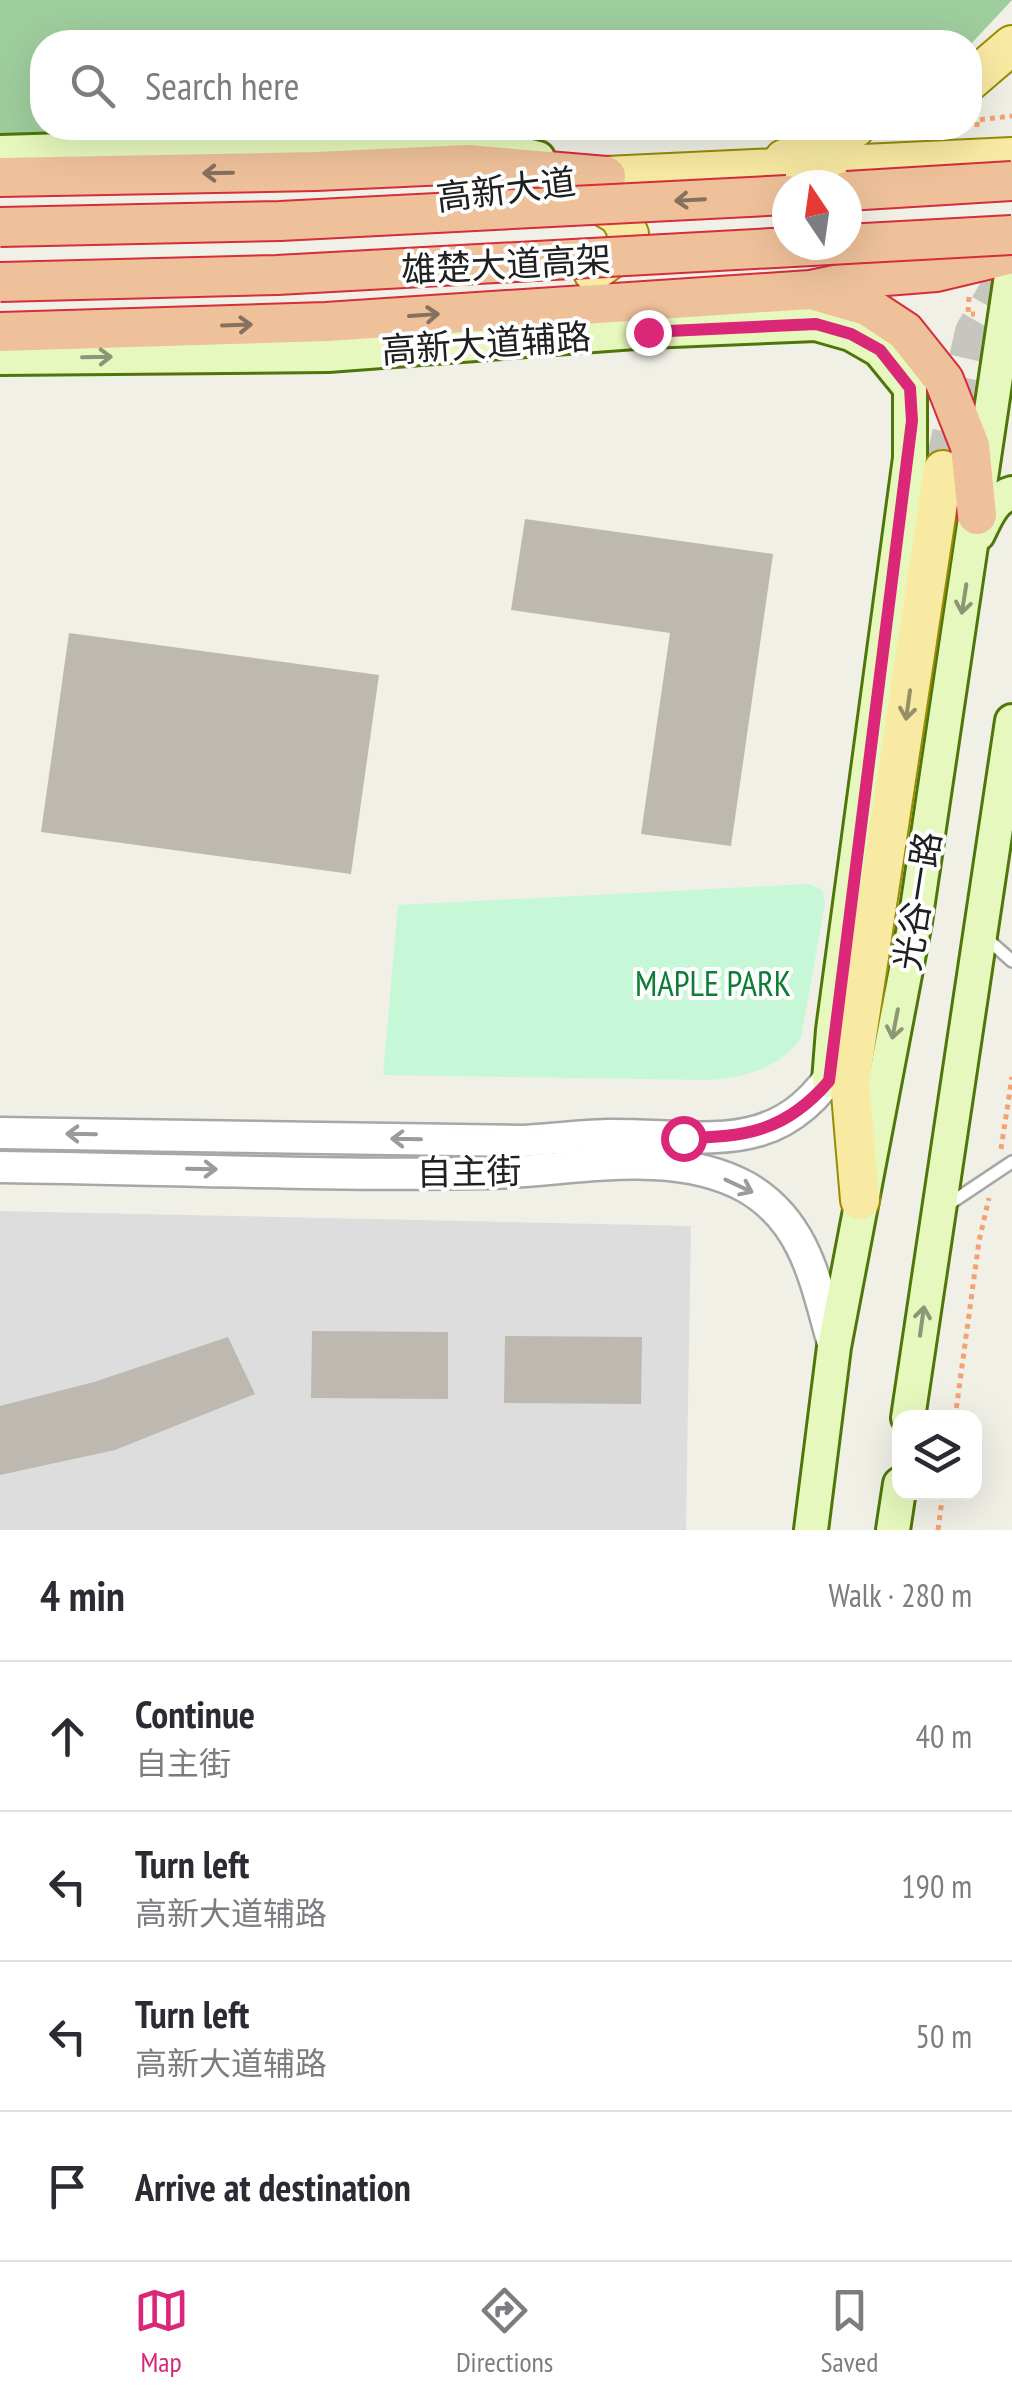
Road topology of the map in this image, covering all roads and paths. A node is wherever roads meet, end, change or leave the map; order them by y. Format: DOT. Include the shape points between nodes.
graph roads {
  1 [pos="1012,44"];
  2 [pos="982,70"];
  3 [pos="1012,116"];
  4 [pos="982,119"];
  5 [pos="394,140"];
  6 [pos="468,140"];
  7 [pos="838,140"];
  8 [pos="0,152"];
  9 [pos="1012,157"];
  10 [pos="794,170"];
  11 [pos="862,172"];
  12 [pos="606,176"];
  13 [pos="0,177"];
  14 [pos="772,181"];
  15 [pos="772,181"];
  16 [pos="1012,181"];
  17 [pos="862,190"];
  18 [pos="468,197"];
  19 [pos="0,214"];
  20 [pos="0,227"];
  21 [pos="1012,235"];
  22 [pos="1012,253"];
  23 [pos="1012,269"];
  24 [pos="591,273"];
  25 [pos="0,282"];
  26 [pos="810,290"];
  27 [pos="0,296"];
  28 [pos="0,332"];
  29 [pos="0,358"];
  30 [pos="943,470"];
  31 [pos="1012,493"];
  32 [pos="975,529"];
  33 [pos="1012,721"];
  34 [pos="980,932"];
  35 [pos="1012,961"];
  36 [pos="856,1036"];
  37 [pos="1012,1077"];
  38 [pos="829,1081"];
  39 [pos="1005,1130"];
  40 [pos="0,1133"];
  41 [pos="1012,1162"];
  42 [pos="0,1166"];
  43 [pos="860,1200"];
  44 [pos="938,1211"];
  45 [pos="979,1241"];
  46 [pos="834,1348"];
  47 [pos="909,1410"];
  48 [pos="955,1410"];
  49 [pos="898,1500"];
  50 [pos="942,1500"];
  51 [pos="811,1530"];
  52 [pos="893,1530"];
  53 [pos="938,1530"];
  1 -- 2 [label="main road"];
  3 -- 4 [label="path"];
  5 -- 8 [label="main road"];
  6 -- 12 [label="main road"];
  7 -- 10 [label="main road"];
  9 -- 11 [label="main road, 高新大道"];
  12 -- 13 [label="highway, one-way" via="468,164"];
  12 -- 14 [label="main road, 高新大道"];
  12 -- 18 [label="main road, 高新大道"];
  15 -- 20 [label="highway, 雄楚大道高架, one-way, bridge" via="280,221"];
  16 -- 17 [label="highway, bridge"];
  18 -- 19 [label="main road, 高新大道"];
  18 -- 24 [label="main road" via="584,193 619,216 630,234 621,252"];
  21 -- 25 [label="highway, 雄楚大道高架, bridge" via="278,275"];
  22 -- 24 [label="main road"];
  22 -- 26 [label="highway"];
  23 -- 32 [label="main road, 光谷一路"];
  24 -- 27 [label="main road"];
  28 -- 26 [label="highway, one-way" via="326,322"];
  26 -- 32 [label="highway" via="867,306 905,331 944,380 970,446"];
  29 -- 38 [label="main road, 高新大道辅路, one-way" via="328,355 816,324 880,350 910,388 910,458"];
  30 -- 36 [label="main road, one-way"];
  31 -- 32 [label="main road"];
  32 -- 43 [label="main road, 光谷一路, one-way" via="915,922"];
  33 -- 34 [label="main road, 光谷一路" via="997,857"];
  34 -- 35 [label="lane"];
  34 -- 44 [label="main road, 光谷一路"];
  36 -- 38 [label="street, 自主街"];
  36 -- 43 [label="main road" via="850,1082"];
  37 -- 39 [label="path"];
  38 -- 40 [label="street, 自主街, one-way" via="789,1119 724,1138"];
  41 -- 44 [label="lane"];
  42 -- 46 [label="street, 自主街, one-way" via="488,1174 610,1164 704,1171 768,1202 800,1238"];
  43 -- 46 [label="main road, 光谷一路"];
  47 -- 44 [label="main road, 光谷一路, one-way"];
  45 -- 48 [label="path"];
  46 -- 51 [label="main road, 光谷一路"];
  49 -- 52 [label="main road"];
  50 -- 53 [label="path"];
}
